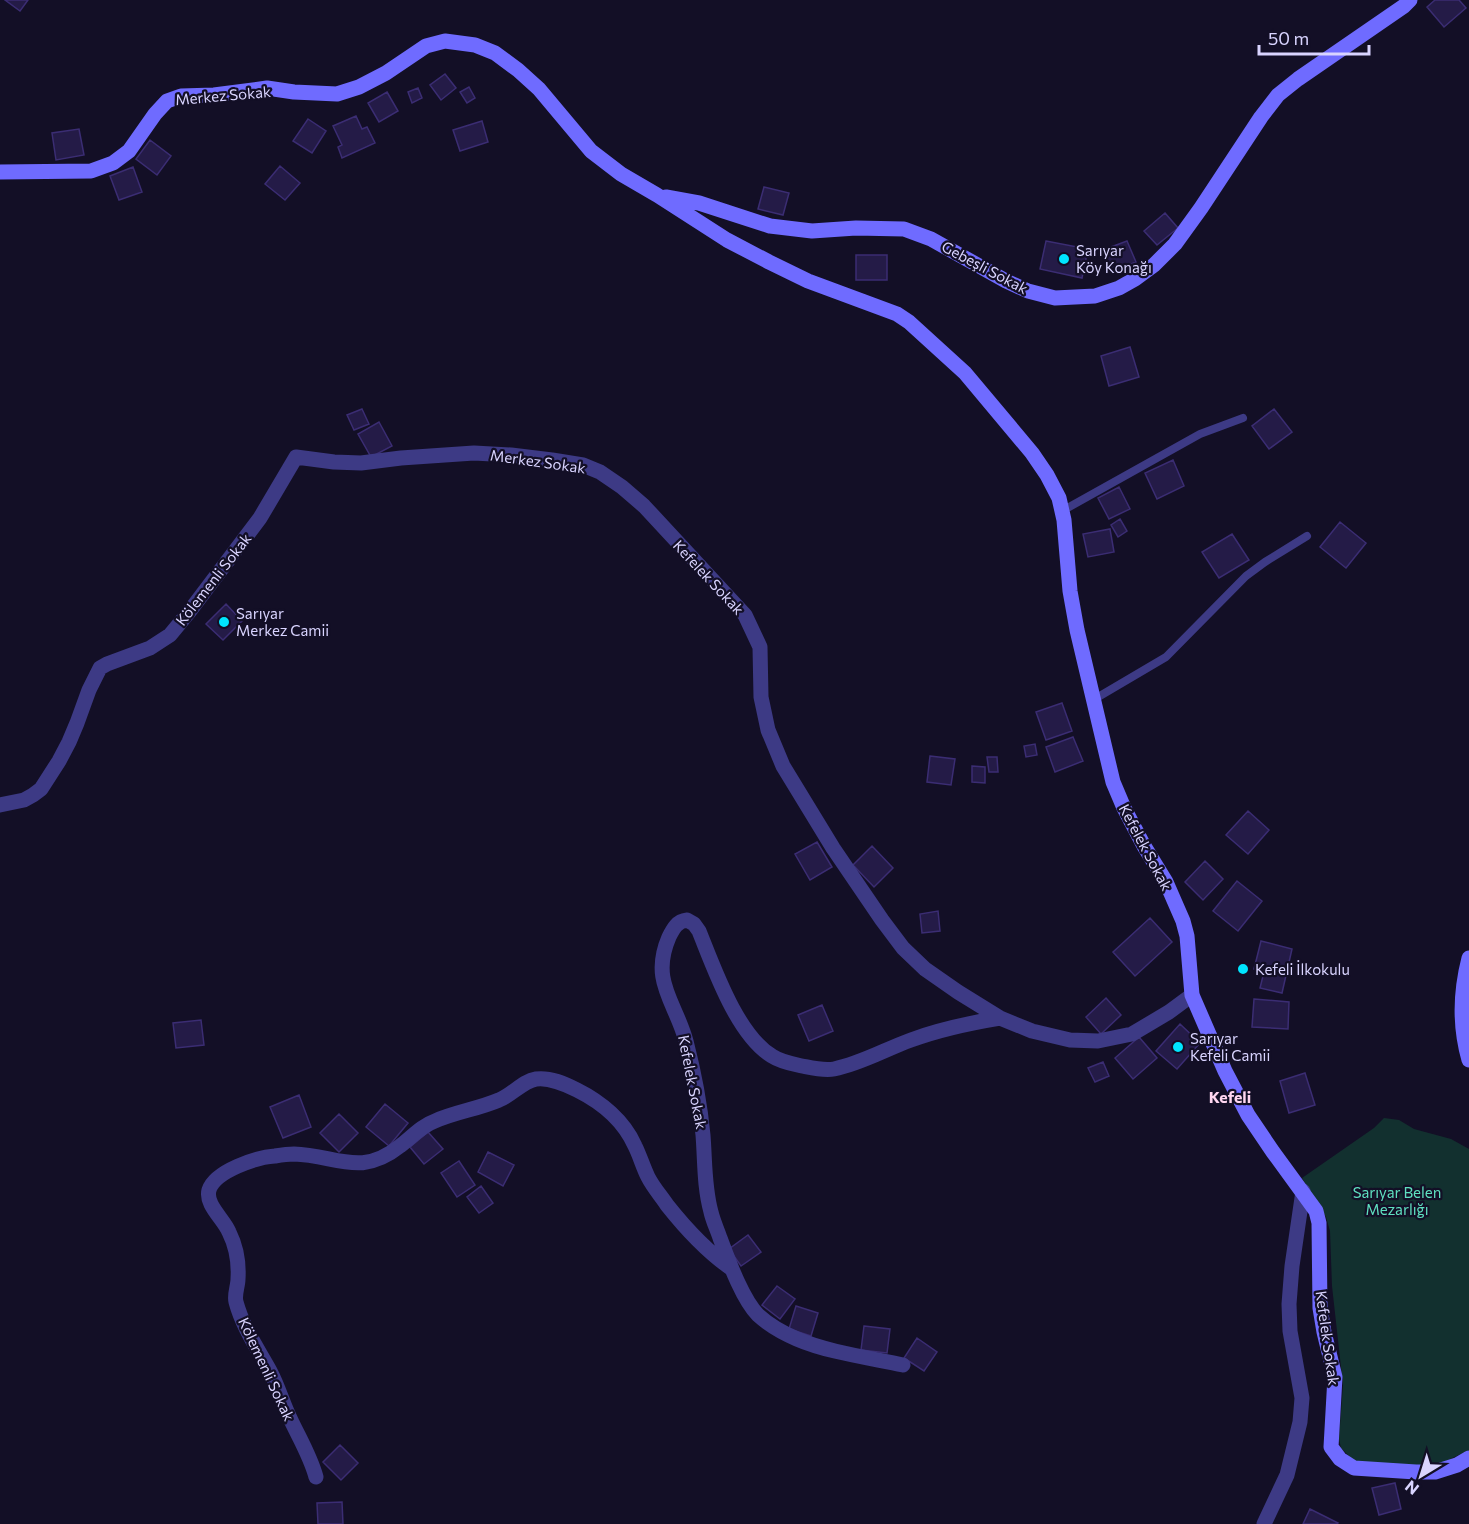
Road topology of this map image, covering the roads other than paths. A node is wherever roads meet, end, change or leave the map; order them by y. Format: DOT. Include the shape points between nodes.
graph roads {
  1 [pos="1410,0"];
  2 [pos="0,172"];
  3 [pos="657,195"];
  4 [pos="1243,418"];
  5 [pos="296,457"];
  6 [pos="600,472"];
  7 [pos="1062,511"];
  8 [pos="1308,536"];
  9 [pos="1094,700"];
  10 [pos="0,805"];
  11 [pos="1469,958"];
  12 [pos="1192,995"];
  13 [pos="1000,1018"];
  14 [pos="1469,1060"];
  15 [pos="1303,1191"];
  16 [pos="732,1269"];
  17 [pos="903,1365"];
  18 [pos="1469,1458"];
  19 [pos="316,1477"];
  20 [pos="1264,1524"];
  1 -- 3 [label="street, Gebeşli Sokak" via="1278,95 1175,244 1135,279 1095,296 1055,298 1028,291 931,239 904,229 812,231 770,226 699,203"];
  2 -- 3 [label="street, Merkez Sokak" via="91,171 113,163 129,151 166,100 267,88 338,94 386,73 426,46 445,41 475,45 495,53 539,89 591,151"];
  3 -- 7 [label="street, Kefelek Sokak" via="769,262 909,322 965,373 1032,453 1059,498"];
  4 -- 7 [label="lane" via="1200,434"];
  5 -- 6 [label="street, Merkez Sokak" via="361,463 474,453 552,460"];
  5 -- 10 [label="street, Kölemenli Sokak" via="260,518 170,634 150,648 100,668 59,761 41,789 24,800"];
  6 -- 13 [label="street, Kefelek Sokak" via="644,506 745,615 760,647 761,697 768,730 783,766 882,920 925,969"];
  7 -- 9 [label="street, Kefelek Sokak" via="1070,591"];
  8 -- 9 [label="lane" via="1246,576 1166,657"];
  9 -- 12 [label="street, Kefelek Sokak" via="1113,782 1183,921"];
  11 -- 14 [label="street" via="1461,1011"];
  12 -- 13 [label="street, Kefelek Sokak" via="1132,1034 1098,1041 1070,1040"];
  12 -- 15 [label="street, Kefelek Sokak" via="1248,1115"];
  13 -- 16 [label="street, Kefelek Sokak" via="935,1032 831,1070 774,1058 747,1031 721,987 699,931 694,924 681,920 664,948 662,974 691,1061 711,1211"];
  15 -- 18 [label="street, Kefelek Sokak" via="1319,1223 1320,1308 1335,1377 1331,1447 1340,1460 1354,1468 1372,1470 1435,1472"];
  15 -- 20 [label="street" via="1288,1304 1302,1398 1300,1422 1287,1475"];
  16 -- 17 [label="street, Kefelek Sokak" via="757,1314 774,1327 821,1347"];
  16 -- 19 [label="street, Kölemenli Sokak" via="689,1232 664,1200 648,1177 624,1126 594,1100 547,1079 535,1079 501,1100 434,1121 384,1158 342,1163 294,1154 247,1162 214,1182 209,1200 229,1231 237,1254 236,1300 245,1324 279,1387"];
}
